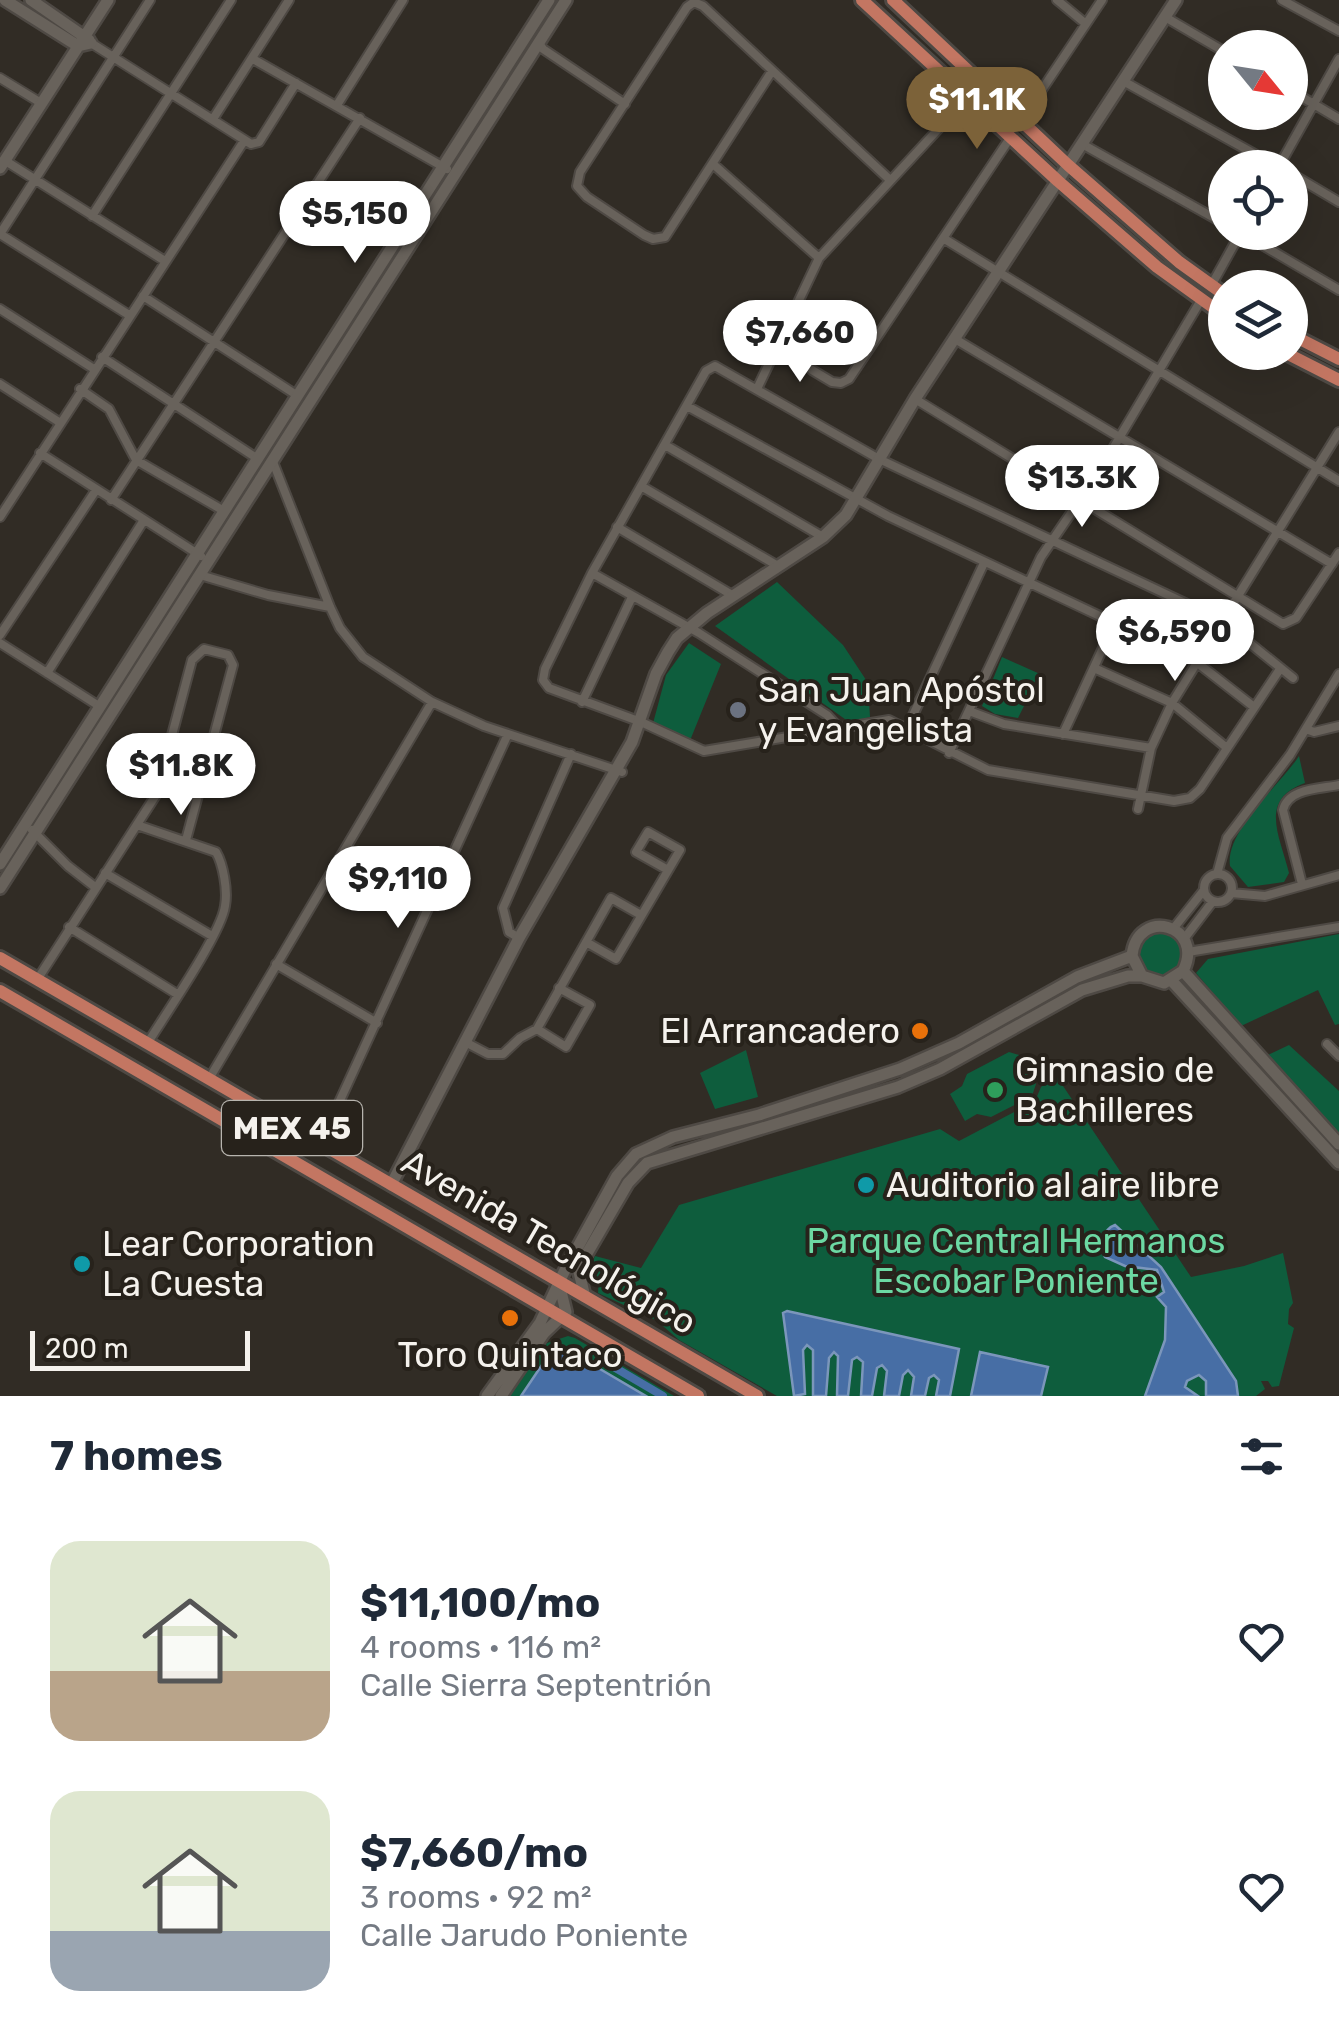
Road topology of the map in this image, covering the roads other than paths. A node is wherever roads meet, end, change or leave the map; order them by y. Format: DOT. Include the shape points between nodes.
graph roads {
  1 [pos="5,0"];
  2 [pos="31,0"];
  3 [pos="108,0"];
  4 [pos="150,0"];
  5 [pos="231,0"];
  6 [pos="288,0"];
  7 [pos="403,0"];
  8 [pos="549,0"];
  9 [pos="566,0"];
  10 [pos="862,0"];
  11 [pos="893,0"];
  12 [pos="1057,0"];
  13 [pos="1102,0"];
  14 [pos="1176,0"];
  15 [pos="1282,0"];
  16 [pos="694,2"];
  17 [pos="1165,17"];
  18 [pos="1086,24"];
  19 [pos="1339,31"];
  20 [pos="527,34"];
  21 [pos="84,41"];
  22 [pos="1208,42"];
  23 [pos="539,43"];
  24 [pos="114,58"];
  25 [pos="253,58"];
  26 [pos="1339,59"];
  27 [pos="772,71"];
  28 [pos="0,78"];
  29 [pos="1124,81"];
  30 [pos="296,83"];
  31 [pos="170,94"];
  32 [pos="967,98"];
  33 [pos="1308,101"];
  34 [pos="41,104"];
  35 [pos="625,104"];
  36 [pos="1313,104"];
  37 [pos="338,105"];
  38 [pos="360,118"];
  39 [pos="213,119"];
  40 [pos="1339,119"];
  41 [pos="1021,121"];
  42 [pos="1010,138"];
  43 [pos="244,141"];
  44 [pos="1082,144"];
  45 [pos="1248,150"];
  46 [pos="1288,150"];
  47 [pos="2,162"];
  48 [pos="712,164"];
  49 [pos="1068,165"];
  50 [pos="442,166"];
  51 [pos="455,174"];
  52 [pos="889,179"];
  53 [pos="35,180"];
  54 [pos="1058,181"];
  55 [pos="1308,184"];
  56 [pos="1339,202"];
  57 [pos="1208,214"];
  58 [pos="92,216"];
  59 [pos="0,234"];
  60 [pos="943,238"];
  61 [pos="1270,250"];
  62 [pos="818,258"];
  63 [pos="166,261"];
  64 [pos="997,273"];
  65 [pos="1208,284"];
  66 [pos="1339,290"];
  67 [pos="143,296"];
  68 [pos="1201,300"];
  69 [pos="1208,305"];
  70 [pos="0,309"];
  71 [pos="129,315"];
  72 [pos="955,339"];
  73 [pos="213,342"];
  74 [pos="778,342"];
  75 [pos="1308,343"];
  76 [pos="102,356"];
  77 [pos="1339,359"];
  78 [pos="1308,364"];
  79 [pos="94,369"];
  80 [pos="1159,371"];
  81 [pos="1339,380"];
  82 [pos="0,384"];
  83 [pos="80,389"];
  84 [pos="757,389"];
  85 [pos="298,396"];
  86 [pos="914,399"];
  87 [pos="310,403"];
  88 [pos="173,404"];
  89 [pos="687,406"];
  90 [pos="59,422"];
  91 [pos="1339,432"];
  92 [pos="1121,436"];
  93 [pos="665,445"];
  94 [pos="40,453"];
  95 [pos="258,459"];
  96 [pos="879,459"];
  97 [pos="136,460"];
  98 [pos="272,462"];
  99 [pos="1318,469"];
  100 [pos="1339,481"];
  101 [pos="641,486"];
  102 [pos="96,490"];
  103 [pos="1082,499"];
  104 [pos="111,500"];
  105 [pos="856,500"];
  106 [pos="224,512"];
  107 [pos="0,516"];
  108 [pos="144,520"];
  109 [pos="617,527"];
  110 [pos="1279,533"];
  111 [pos="823,537"];
  112 [pos="1050,541"];
  113 [pos="1339,553"];
  114 [pos="203,558"];
  115 [pos="984,563"];
  116 [pos="1332,564"];
  117 [pos="778,566"];
  118 [pos="592,573"];
  119 [pos="200,575"];
  120 [pos="1028,583"];
  121 [pos="732,595"];
  122 [pos="1238,596"];
  123 [pos="632,597"];
  124 [pos="330,607"];
  125 [pos="1221,620"];
  126 [pos="1114,622"];
  127 [pos="689,628"];
  128 [pos="0,634"];
  129 [pos="0,643"];
  130 [pos="1195,661"];
  131 [pos="1094,668"];
  132 [pos="1280,668"];
  133 [pos="47,673"];
  134 [pos="1338,677"];
  135 [pos="1293,678"];
  136 [pos="432,702"];
  137 [pos="582,702"];
  138 [pos="1172,702"];
  139 [pos="99,706"];
  140 [pos="1254,707"];
  141 [pos="969,711"];
  142 [pos="641,722"];
  143 [pos="1339,726"];
  144 [pos="907,728"];
  145 [pos="841,730"];
  146 [pos="1306,730"];
  147 [pos="508,734"];
  148 [pos="1063,734"];
  149 [pos="1152,748"];
  150 [pos="1227,748"];
  151 [pos="950,753"];
  152 [pos="572,754"];
  153 [pos="619,771"];
  154 [pos="1339,786"];
  155 [pos="1140,795"];
  156 [pos="1138,809"];
  157 [pos="137,825"];
  158 [pos="30,829"];
  159 [pos="186,840"];
  160 [pos="0,864"];
  161 [pos="668,870"];
  162 [pos="105,873"];
  163 [pos="1218,874"];
  164 [pos="1339,875"];
  165 [pos="1302,884"];
  166 [pos="95,887"];
  167 [pos="0,888"];
  168 [pos="1204,890"];
  169 [pos="1230,893"];
  170 [pos="1214,901"];
  171 [pos="641,915"];
  172 [pos="1185,916"];
  173 [pos="1195,924"];
  174 [pos="69,927"];
  175 [pos="1339,927"];
  176 [pos="1173,929"];
  177 [pos="212,936"];
  178 [pos="520,938"];
  179 [pos="1184,939"];
  180 [pos="586,942"];
  181 [pos="1188,952"];
  182 [pos="1132,956"];
  183 [pos="0,958"];
  184 [pos="276,964"];
  185 [pos="1183,971"];
  186 [pos="1142,976"];
  187 [pos="37,980"];
  188 [pos="1171,980"];
  189 [pos="560,988"];
  190 [pos="0,991"];
  191 [pos="177,994"];
  192 [pos="377,1024"];
  193 [pos="537,1029"];
  194 [pos="467,1039"];
  195 [pos="147,1044"];
  196 [pos="1327,1044"];
  197 [pos="1338,1055"];
  198 [pos="209,1080"];
  199 [pos="841,1088"];
  200 [pos="845,1102"];
  201 [pos="292,1128"];
  202 [pos="320,1144"];
  203 [pos="1339,1144"];
  204 [pos="272,1149"];
  205 [pos="1339,1163"];
  206 [pos="391,1185"];
  207 [pos="452,1221"];
  208 [pos="436,1244"];
  209 [pos="559,1283"];
  210 [pos="584,1298"];
  211 [pos="547,1308"];
  212 [pos="563,1318"];
  213 [pos="487,1396"];
  214 [pos="501,1396"];
  215 [pos="698,1396"];
  216 [pos="757,1396"];
  1 -- 21 [label="street"];
  2 -- 21 [label="street"];
  3 -- 21 [label="street"];
  4 -- 24 [label="street"];
  5 -- 31 [label="street"];
  6 -- 25 [label="street"];
  7 -- 37 [label="street"];
  8 -- 20 [label="street"];
  9 -- 23 [label="street"];
  10 -- 32 [label="main road"];
  11 -- 41 [label="main road"];
  12 -- 18 [label="street"];
  13 -- 18 [label="street"];
  14 -- 17 [label="street"];
  15 -- 19 [label="street"];
  16 -- 27 [label="street"];
  16 -- 35 [label="street"];
  17 -- 22 [label="street"];
  17 -- 29 [label="street"];
  18 -- 41 [label="street"];
  20 -- 23 [label="street"];
  20 -- 50 [label="street"];
  21 -- 24 [label="street"];
  21 -- 34 [label="street"];
  23 -- 35 [label="street"];
  23 -- 51 [label="street"];
  24 -- 31 [label="street"];
  24 -- 53 [label="street"];
  25 -- 30 [label="street"];
  25 -- 39 [label="street"];
  26 -- 36 [label="street"];
  27 -- 48 [label="street"];
  27 -- 52 [label="street"];
  28 -- 34 [label="street"];
  29 -- 44 [label="street"];
  29 -- 45 [label="street"];
  30 -- 37 [label="street"];
  30 -- 43 [label="street" via="259,142"];
  31 -- 39 [label="street"];
  31 -- 58 [label="street"];
  32 -- 42 [label="main road"];
  32 -- 52 [label="street"];
  33 -- 36 [label="street"];
  34 -- 47 [label="street"];
  35 -- 48 [label="street" via="580,172 577,186 587,197 644,235 665,237"];
  36 -- 40 [label="street"];
  36 -- 46 [label="street"];
  37 -- 38 [label="street"];
  38 -- 50 [label="street"];
  38 -- 73 [label="street"];
  39 -- 43 [label="street"];
  41 -- 49 [label="main road"];
  42 -- 54 [label="main road"];
  42 -- 60 [label="street"];
  43 -- 63 [label="street"];
  44 -- 49 [label="street"];
  44 -- 57 [label="street"];
  47 -- 53 [label="street"];
  48 -- 62 [label="street"];
  49 -- 54 [label="street"];
  49 -- 65 [label="main road"];
  50 -- 51 [label="street"];
  50 -- 85 [label="street"];
  51 -- 87 [label="street"];
  52 -- 62 [label="street"];
  53 -- 58 [label="street"];
  53 -- 59 [label="street"];
  54 -- 64 [label="street"];
  54 -- 68 [label="main road"];
  55 -- 56 [label="street"];
  58 -- 63 [label="street"];
  59 -- 71 [label="street"];
  60 -- 64 [label="street"];
  60 -- 74 [label="street" via="849,378 825,379"];
  61 -- 66 [label="street"];
  62 -- 74 [label="street"];
  63 -- 67 [label="street"];
  64 -- 72 [label="street"];
  64 -- 80 [label="street"];
  67 -- 71 [label="street"];
  67 -- 73 [label="street"];
  68 -- 69 [label="main road"];
  68 -- 80 [label="street"];
  70 -- 79 [label="street"];
  71 -- 76 [label="street"];
  72 -- 86 [label="street"];
  72 -- 92 [label="street"];
  73 -- 85 [label="street"];
  73 -- 88 [label="street"];
  74 -- 84 [label="street"];
  75 -- 77 [label="main road"];
  76 -- 79 [label="street"];
  76 -- 88 [label="street"];
  78 -- 81 [label="main road"];
  79 -- 83 [label="street"];
  80 -- 92 [label="street"];
  80 -- 99 [label="street"];
  82 -- 90 [label="street"];
  83 -- 90 [label="street"];
  83 -- 97 [label="street" via="109,409"];
  84 -- 89 [label="street" via="712,366"];
  84 -- 96 [label="street"];
  85 -- 87 [label="street"];
  85 -- 95 [label="street"];
  86 -- 96 [label="street"];
  86 -- 103 [label="street"];
  87 -- 98 [label="street"];
  88 -- 95 [label="street"];
  88 -- 97 [label="street"];
  89 -- 93 [label="street"];
  89 -- 105 [label="street"];
  90 -- 94 [label="street"];
  91 -- 99 [label="street"];
  92 -- 103 [label="street"];
  92 -- 110 [label="street"];
  93 -- 101 [label="street"];
  93 -- 111 [label="street"];
  94 -- 102 [label="street"];
  94 -- 107 [label="street"];
  95 -- 106 [label="street"];
  96 -- 105 [label="street"];
  96 -- 112 [label="street"];
  97 -- 104 [label="street"];
  97 -- 106 [label="street"];
  98 -- 114 [label="street"];
  98 -- 124 [label="street"];
  99 -- 100 [label="street"];
  99 -- 110 [label="street"];
  101 -- 109 [label="street"];
  101 -- 117 [label="street"];
  102 -- 104 [label="street"];
  102 -- 128 [label="street"];
  103 -- 112 [label="street"];
  103 -- 122 [label="street"];
  104 -- 108 [label="street"];
  105 -- 111 [label="street"];
  105 -- 115 [label="street"];
  106 -- 114 [label="street"];
  108 -- 114 [label="street"];
  108 -- 133 [label="street"];
  109 -- 118 [label="street"];
  109 -- 121 [label="street"];
  110 -- 116 [label="street"];
  110 -- 122 [label="street"];
  111 -- 117 [label="street"];
  112 -- 120 [label="street"];
  112 -- 125 [label="street"];
  113 -- 116 [label="street"];
  114 -- 119 [label="street"];
  114 -- 139 [label="street"];
  115 -- 120 [label="street"];
  115 -- 144 [label="street"];
  116 -- 122 [label="street" via="1292,622 1283,624"];
  117 -- 121 [label="street"];
  118 -- 123 [label="street"];
  118 -- 137 [label="street" via="543,680"];
  119 -- 124 [label="street"];
  119 -- 158 [label="street"];
  120 -- 126 [label="street"];
  120 -- 141 [label="street"];
  121 -- 127 [label="street"];
  122 -- 125 [label="street"];
  123 -- 127 [label="street"];
  123 -- 137 [label="street"];
  124 -- 136 [label="street" via="363,657"];
  125 -- 130 [label="street"];
  125 -- 132 [label="street"];
  126 -- 130 [label="street"];
  126 -- 131 [label="street"];
  127 -- 142 [label="street" via="662,661"];
  127 -- 145 [label="street"];
  129 -- 133 [label="street"];
  130 -- 138 [label="street"];
  130 -- 140 [label="street"];
  131 -- 138 [label="street"];
  131 -- 148 [label="street"];
  132 -- 135 [label="street"];
  132 -- 140 [label="street"];
  133 -- 139 [label="street"];
  134 -- 146 [label="street"];
  136 -- 147 [label="street"];
  136 -- 184 [label="street"];
  137 -- 142 [label="street"];
  138 -- 149 [label="street"];
  138 -- 150 [label="street"];
  139 -- 158 [label="street"];
  140 -- 150 [label="street"];
  141 -- 148 [label="street"];
  141 -- 151 [label="street"];
  142 -- 145 [label="street" via="704,751"];
  142 -- 153 [label="street"];
  143 -- 146 [label="street"];
  144 -- 145 [label="street" via="889,720"];
  144 -- 151 [label="street"];
  146 -- 163 [label="street" via="1227,838"];
  147 -- 152 [label="street"];
  147 -- 192 [label="street"];
  148 -- 149 [label="street"];
  149 -- 155 [label="street"];
  150 -- 155 [label="street" via="1190,798"];
  151 -- 155 [label="street" via="988,770"];
  152 -- 153 [label="street"];
  152 -- 178 [label="street" via="503,908 509,932"];
  153 -- 178 [label="street"];
  154 -- 165 [label="street" via="1285,801"];
  155 -- 156 [label="street"];
  157 -- 159 [label="street"];
  157 -- 159 [label="street" via="160,787 192,660 204,649 228,655 233,665"];
  157 -- 162 [label="street"];
  158 -- 160 [label="street"];
  158 -- 166 [label="street"];
  158 -- 167 [label="street"];
  159 -- 177 [label="street" via="212,848 221,862 224,910"];
  161 -- 161 [label="street" via="636,852 648,832 680,850"];
  161 -- 171 [label="street"];
  162 -- 166 [label="street"];
  162 -- 177 [label="street"];
  163 -- 168 [label="street"];
  163 -- 169 [label="street" via="1229,880"];
  164 -- 165 [label="street"];
  165 -- 169 [label="street" via="1265,896"];
  166 -- 174 [label="street"];
  168 -- 170 [label="street"];
  168 -- 172 [label="street"];
  169 -- 170 [label="street"];
  170 -- 173 [label="street"];
  171 -- 180 [label="street" via="616,959"];
  171 -- 180 [label="street" via="611,898"];
  172 -- 173 [label="street"];
  172 -- 176 [label="street"];
  173 -- 179 [label="street"];
  174 -- 187 [label="street"];
  174 -- 191 [label="street"];
  175 -- 181 [label="street"];
  176 -- 179 [label="street"];
  176 -- 182 [label="street" via="1148,928"];
  177 -- 191 [label="street"];
  178 -- 194 [label="street"];
  179 -- 181 [label="street"];
  180 -- 189 [label="street"];
  181 -- 185 [label="street"];
  182 -- 186 [label="street"];
  182 -- 199 [label="street" via="1068,981 959,1044"];
  183 -- 187 [label="main road, Avenida Tecnológico / MEX 45"];
  184 -- 192 [label="street"];
  184 -- 198 [label="street"];
  185 -- 188 [label="street"];
  185 -- 203 [label="street"];
  186 -- 188 [label="street"];
  186 -- 200 [label="street" via="1082,990 922,1078"];
  187 -- 195 [label="main road, Avenida Tecnológico / MEX 45"];
  188 -- 205 [label="street"];
  189 -- 193 [label="street"];
  189 -- 193 [label="street" via="590,1005 566,1047"];
  190 -- 204 [label="main road, Avenida Tecnológico / MEX 45"];
  191 -- 195 [label="street"];
  192 -- 202 [label="street"];
  193 -- 194 [label="street" via="496,1056"];
  194 -- 206 [label="street"];
  195 -- 198 [label="main road, Avenida Tecnológico / MEX 45"];
  196 -- 197 [label="street"];
  198 -- 201 [label="main road, Avenida Tecnológico / MEX 45"];
  199 -- 200 [label="street"];
  199 -- 209 [label="street" via="636,1154 617,1176"];
  200 -- 210 [label="street" via="646,1163 582,1262"];
  201 -- 202 [label="main road, Avenida Tecnológico / MEX 45"];
  201 -- 204 [label="main road" via="279,1132"];
  202 -- 206 [label="main road, Avenida Tecnológico / MEX 45"];
  204 -- 208 [label="main road, Avenida Tecnológico / MEX 45"];
  206 -- 207 [label="main road, Avenida Tecnológico / MEX 45"];
  207 -- 208 [label="main road" via="451,1237"];
  207 -- 209 [label="main road, Avenida Tecnológico / MEX 45"];
  208 -- 211 [label="main road, Avenida Tecnológico / MEX 45"];
  209 -- 210 [label="main road, Avenida Tecnológico / MEX 45"];
  209 -- 211 [label="street"];
  209 -- 212 [label="street"];
  210 -- 216 [label="main road, Avenida Tecnológico / MEX 45"];
  211 -- 212 [label="main road, Avenida Tecnológico / MEX 45"];
  211 -- 213 [label="street"];
  212 -- 214 [label="street" via="554,1321"];
  212 -- 215 [label="main road, Avenida Tecnológico / MEX 45"];
}
